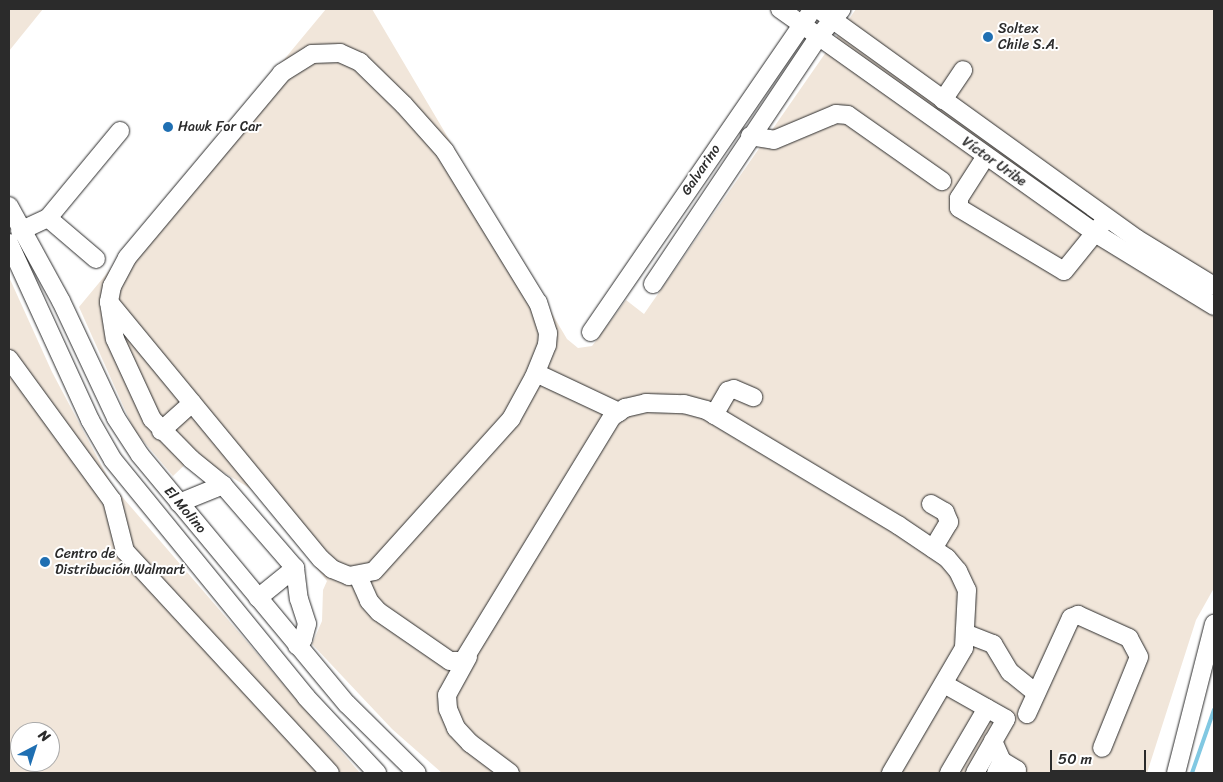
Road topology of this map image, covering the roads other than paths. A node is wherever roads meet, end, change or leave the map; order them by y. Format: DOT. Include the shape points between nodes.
graph roads {
  1 [pos="780,9"];
  2 [pos="816,9"];
  3 [pos="838,14"];
  4 [pos="801,24"];
  5 [pos="819,36"];
  6 [pos="963,70"];
  7 [pos="943,100"];
  8 [pos="120,131"];
  9 [pos="750,136"];
  10 [pos="986,156"];
  11 [pos="942,181"];
  12 [pos="9,206"];
  13 [pos="670,215"];
  14 [pos="48,218"];
  15 [pos="1106,218"];
  16 [pos="690,228"];
  17 [pos="1095,233"];
  18 [pos="14,237"];
  19 [pos="96,259"];
  20 [pos="653,284"];
  21 [pos="1214,286"];
  22 [pos="109,302"];
  23 [pos="1214,306"];
  24 [pos="72,325"];
  25 [pos="591,332"];
  26 [pos="50,335"];
  27 [pos="9,360"];
  28 [pos="536,373"];
  29 [pos="753,397"];
  30 [pos="192,403"];
  31 [pos="619,412"];
  32 [pos="714,415"];
  33 [pos="161,431"];
  34 [pos="223,485"];
  35 [pos="179,503"];
  36 [pos="931,504"];
  37 [pos="194,520"];
  38 [pos="173,536"];
  39 [pos="933,549"];
  40 [pos="295,568"];
  41 [pos="358,576"];
  42 [pos="258,598"];
  43 [pos="1214,624"];
  44 [pos="967,634"];
  45 [pos="297,646"];
  46 [pos="468,657"];
  47 [pos="944,684"];
  48 [pos="1036,693"];
  49 [pos="987,708"];
  50 [pos="1027,714"];
  51 [pos="993,741"];
  52 [pos="387,746"];
  53 [pos="1102,748"];
  54 [pos="371,767"];
  55 [pos="1004,769"];
  56 [pos="330,773"];
  57 [pos="418,773"];
  58 [pos="510,773"];
  59 [pos="891,773"];
  60 [pos="949,773"];
  61 [pos="975,773"];
  62 [pos="1176,773"];
  1 -- 4 [label="street, Víctor Uribe"];
  2 -- 3 [label="street, Víctor Uribe"];
  2 -- 4 [label="street, Galvarino"];
  3 -- 5 [label="street, Galvarino"];
  3 -- 7 [label="street, Víctor Uribe"];
  4 -- 5 [label="street, Víctor Uribe"];
  4 -- 13 [label="street, Galvarino"];
  5 -- 9 [label="street, Galvarino"];
  5 -- 10 [label="street, Víctor Uribe"];
  6 -- 7 [label="street"];
  7 -- 15 [label="street, Víctor Uribe"];
  8 -- 14 [label="street"];
  9 -- 11 [label="street" via="774,140 836,114 848,115"];
  9 -- 16 [label="street, Galvarino"];
  10 -- 17 [label="street, Víctor Uribe"];
  10 -- 17 [label="street" via="959,198 959,208 1064,271"];
  12 -- 18 [label="street, El Molino"];
  13 -- 16 [label="street"];
  13 -- 25 [label="street, Galvarino"];
  14 -- 18 [label="street"];
  14 -- 19 [label="street"];
  15 -- 17 [label="street"];
  15 -- 21 [label="street, Víctor Uribe"];
  16 -- 20 [label="street, Galvarino"];
  17 -- 23 [label="street, Víctor Uribe"];
  18 -- 24 [label="street, El Molino"];
  18 -- 26 [label="street, El Molino"];
  22 -- 28 [label="street" via="115,279 127,258 282,73 312,54 340,53 360,62 404,105 434,136 456,168 545,319 547,345"];
  22 -- 30 [label="street"];
  22 -- 33 [label="street" via="115,338 152,419"];
  24 -- 26 [label="street" via="59,326"];
  24 -- 35 [label="street, El Molino" via="128,437"];
  26 -- 38 [label="street, El Molino" via="90,420 113,460"];
  27 -- 56 [label="street" via="112,500 125,551"];
  28 -- 31 [label="street"];
  28 -- 41 [label="street" via="511,419 381,565"];
  29 -- 32 [label="street" via="728,391"];
  30 -- 33 [label="street"];
  30 -- 41 [label="street" via="320,559 340,574"];
  31 -- 32 [label="street" via="646,404 684,404"];
  31 -- 46 [label="street" via="600,433"];
  32 -- 39 [label="street"];
  33 -- 34 [label="street"];
  34 -- 35 [label="street"];
  34 -- 40 [label="street"];
  35 -- 37 [label="street, El Molino"];
  36 -- 39 [label="street" via="945,512 949,522"];
  37 -- 38 [label="street" via="179,524"];
  37 -- 42 [label="street, El Molino"];
  38 -- 54 [label="street, El Molino" via="306,697"];
  39 -- 44 [label="street" via="958,571 967,590"];
  40 -- 42 [label="street"];
  40 -- 45 [label="street" via="298,599 307,624 303,639"];
  41 -- 46 [label="street" via="369,600 406,633 450,661 457,663"];
  42 -- 45 [label="street, El Molino"];
  43 -- 62 [label="street"];
  44 -- 47 [label="street" via="964,648"];
  44 -- 48 [label="street" via="993,644 1010,672"];
  45 -- 52 [label="street, El Molino"];
  46 -- 58 [label="street" via="448,696 448,709 460,733"];
  47 -- 49 [label="street"];
  47 -- 59 [label="street"];
  48 -- 50 [label="street"];
  48 -- 53 [label="street" via="1070,618 1078,615 1129,638 1138,650 1139,663"];
  49 -- 51 [label="street" via="1006,719"];
  49 -- 60 [label="street"];
  51 -- 55 [label="street"];
  51 -- 61 [label="street"];
  52 -- 54 [label="street" via="382,758"];
  52 -- 57 [label="street, El Molino"];
}
